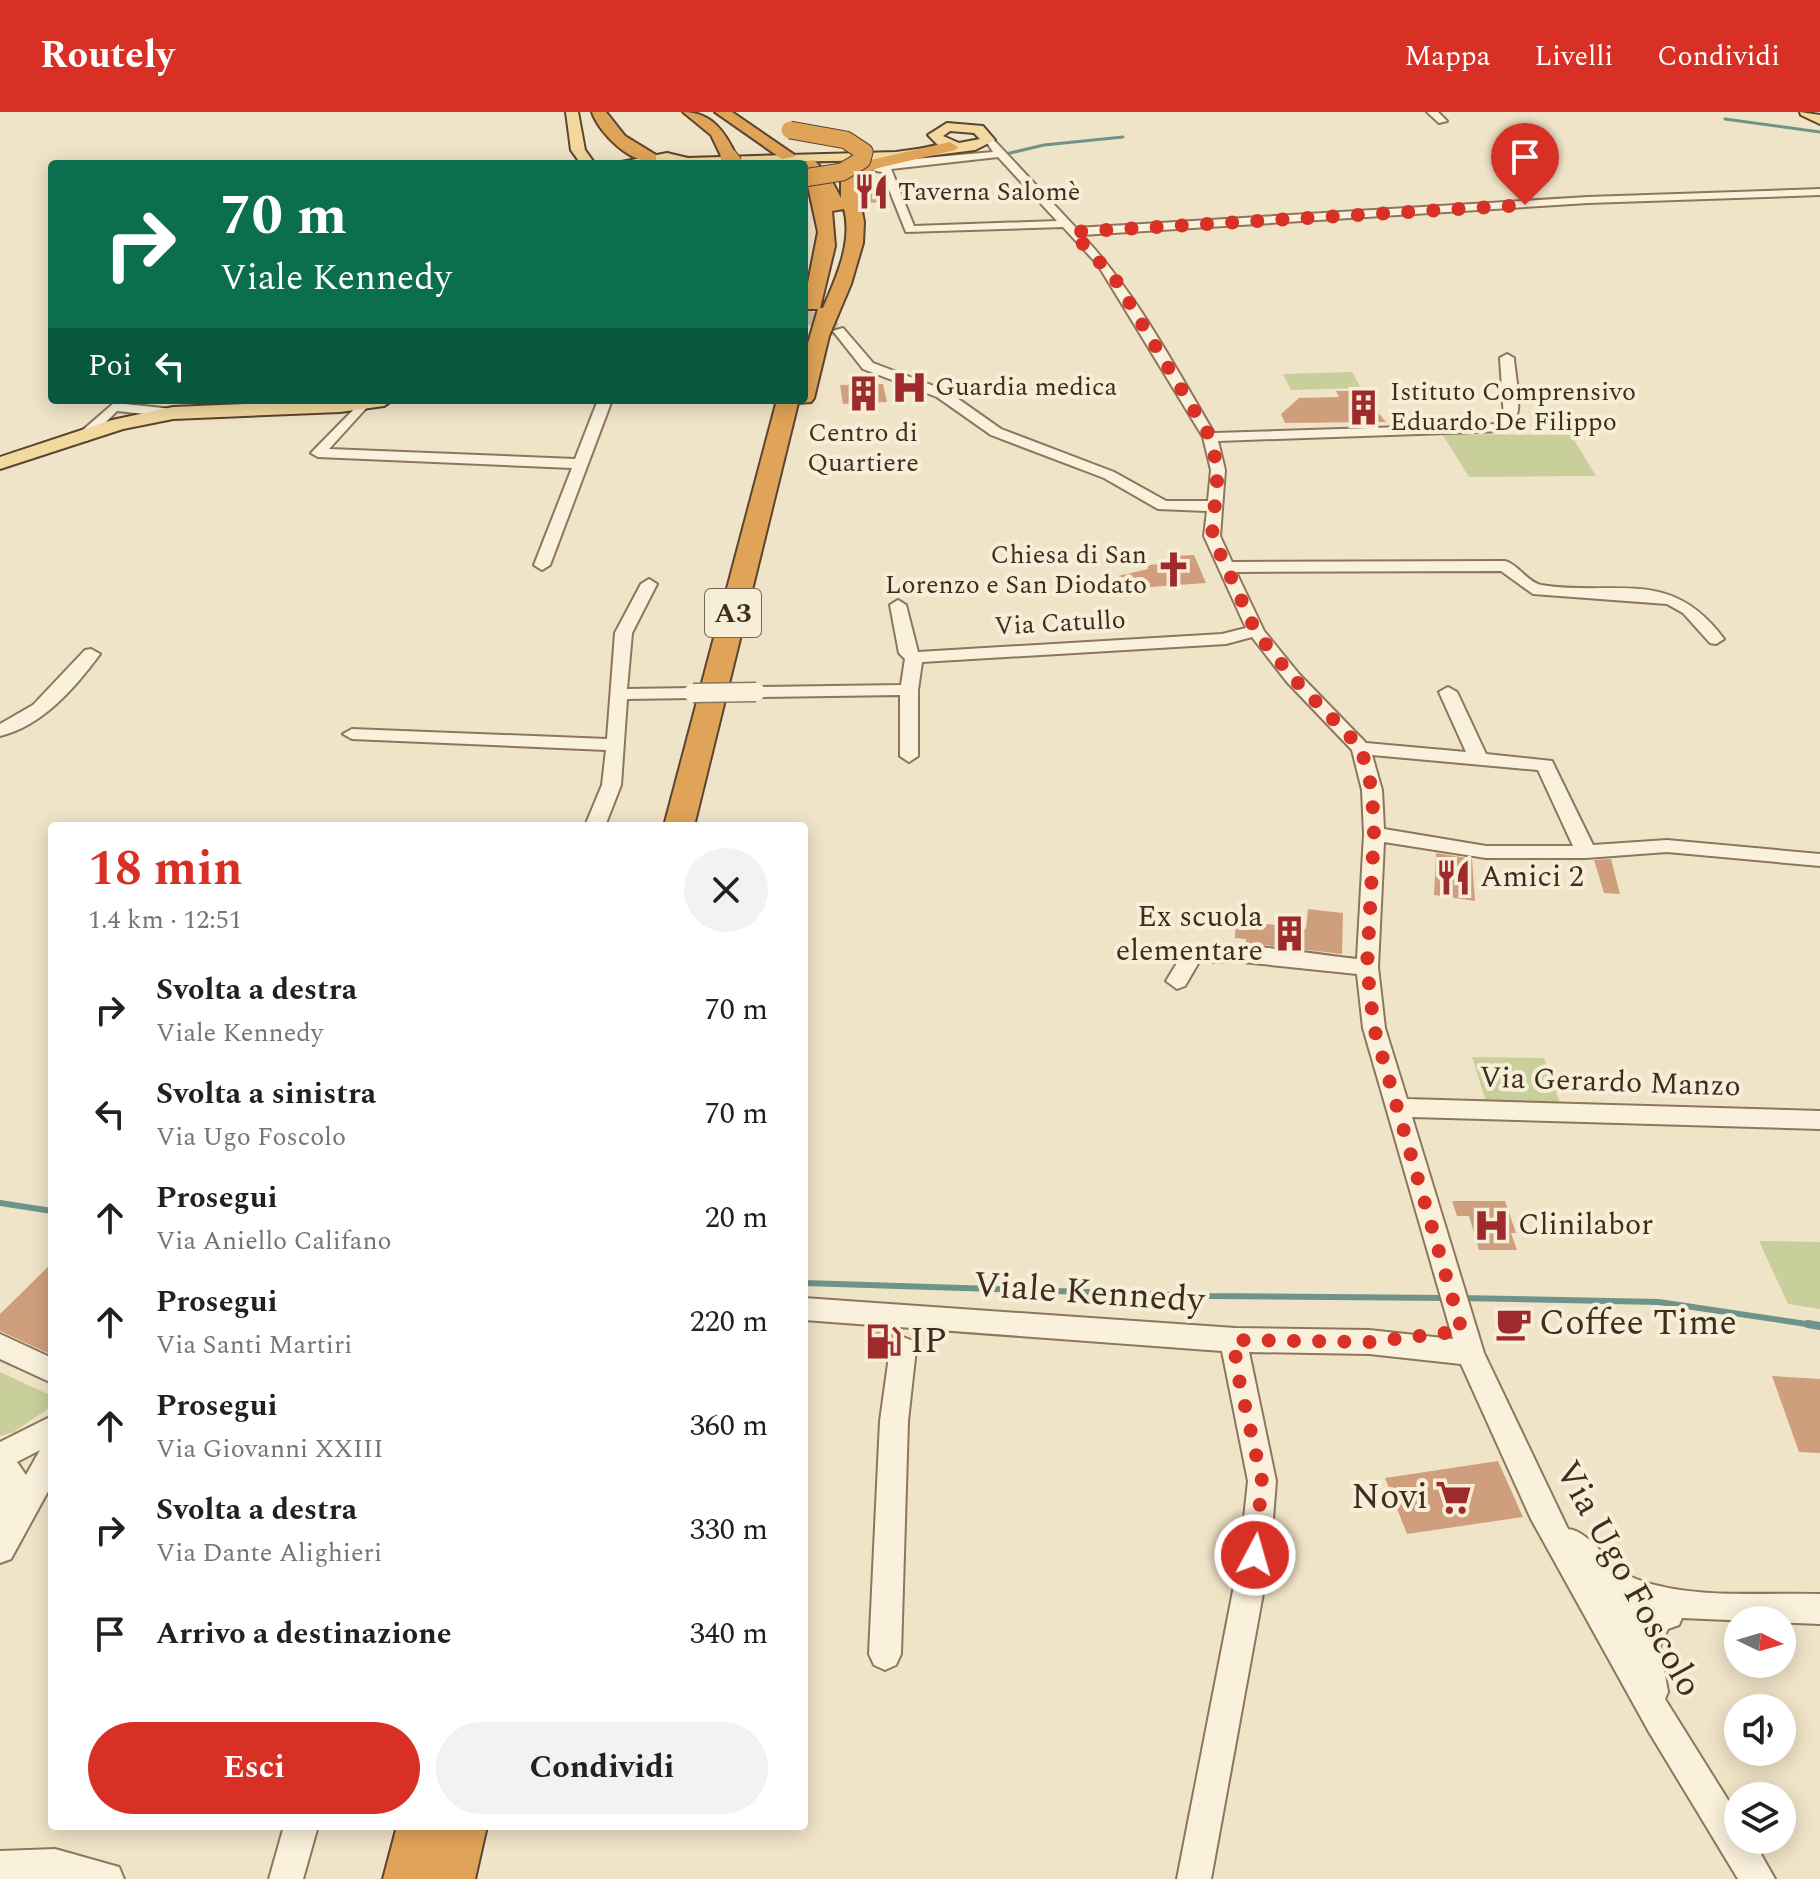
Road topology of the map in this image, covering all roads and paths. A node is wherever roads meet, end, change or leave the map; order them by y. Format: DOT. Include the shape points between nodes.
graph roads {
  1 [pos="572,112"];
  2 [pos="599,112"];
  3 [pos="690,112"];
  4 [pos="712,112"];
  5 [pos="722,112"];
  6 [pos="734,112"];
  7 [pos="742,112"];
  8 [pos="1432,112"];
  9 [pos="966,115"];
  10 [pos="1442,121"];
  11 [pos="956,126"];
  12 [pos="766,140"];
  13 [pos="991,144"];
  14 [pos="950,146"];
  15 [pos="650,158"];
  16 [pos="586,160"];
  17 [pos="638,160"];
  18 [pos="672,160"];
  19 [pos="722,160"];
  20 [pos="780,160"];
  21 [pos="794,160"];
  22 [pos="795,160"];
  23 [pos="808,165"];
  24 [pos="808,172"];
  25 [pos="1820,192"];
  26 [pos="1069,228"];
  27 [pos="839,331"];
  28 [pos="812,337"];
  29 [pos="1507,358"];
  30 [pos="808,368"];
  31 [pos="116,404"];
  32 [pos="312,404"];
  33 [pos="344,404"];
  34 [pos="366,404"];
  35 [pos="604,404"];
  36 [pos="787,404"];
  37 [pos="803,404"];
  38 [pos="362,405"];
  39 [pos="173,413"];
  40 [pos="1210,437"];
  41 [pos="82,438"];
  42 [pos="0,463"];
  43 [pos="581,464"];
  44 [pos="1215,506"];
  45 [pos="542,565"];
  46 [pos="1224,567"];
  47 [pos="649,584"];
  48 [pos="898,605"];
  49 [pos="1256,632"];
  50 [pos="1716,639"];
  51 [pos="91,654"];
  52 [pos="914,657"];
  53 [pos="909,690"];
  54 [pos="1448,692"];
  55 [pos="618,694"];
  56 [pos="0,731"];
  57 [pos="352,734"];
  58 [pos="615,745"];
  59 [pos="1361,748"];
  60 [pos="909,756"];
  61 [pos="1478,757"];
  62 [pos="597,822"];
  63 [pos="680,822"];
  64 [pos="702,822"];
  65 [pos="1374,834"];
  66 [pos="1586,852"];
  67 [pos="1820,860"];
  68 [pos="1367,967"];
  69 [pos="1177,981"];
  70 [pos="1397,1108"];
  71 [pos="1820,1120"];
  72 [pos="808,1309"];
  73 [pos="1459,1318"];
  74 [pos="1235,1340"];
  75 [pos="0,1346"];
  76 [pos="903,1349"];
  77 [pos="48,1369"];
  78 [pos="44,1451"];
  79 [pos="2,1471"];
  80 [pos="1541,1509"];
  81 [pos="1,1548"];
  82 [pos="1632,1593"];
  83 [pos="1687,1604"];
  84 [pos="1820,1609"];
  85 [pos="1597,1611"];
  86 [pos="1657,1618"];
  87 [pos="885,1654"];
  88 [pos="1660,1721"];
  89 [pos="300,1830"];
  90 [pos="422,1830"];
  91 [pos="460,1830"];
  92 [pos="0,1868"];
  93 [pos="107,1879"];
  94 [pos="286,1879"];
  95 [pos="410,1879"];
  96 [pos="448,1879"];
  97 [pos="1194,1879"];
  98 [pos="1758,1879"];
  1 -- 16 [label="main road" via="573,133"];
  2 -- 15 [label="highway" via="611,130"];
  3 -- 19 [label="highway" via="718,133"];
  4 -- 12 [label="highway"];
  5 -- 12 [label="highway, A3"];
  6 -- 22 [label="highway, A3"];
  7 -- 23 [label="highway, bridge" via="790,130 846,140 864,152 851,168"];
  8 -- 10 [label="street"];
  9 -- 11 [label="main road"];
  9 -- 13 [label="main road"];
  11 -- 13 [label="main road"];
  11 -- 14 [label="main road" via="935,132"];
  12 -- 21 [label="highway, A3"];
  13 -- 14 [label="main road"];
  13 -- 26 [label="street"];
  13 -- 26 [label="street" via="880,169 910,230"];
  14 -- 20 [label="main road" via="896,156"];
  14 -- 28 [label="highway" via="927,156 874,164 849,176 855,233 835,302"];
  15 -- 17 [label="main road"];
  15 -- 18 [label="main road"];
  24 -- 28 [label="highway, A3" via="832,196 841,225 840,247"];
  25 -- 26 [label="street"];
  26 -- 40 [label="street" via="1115,279"];
  27 -- 44 [label="street" via="868,366 942,394 996,432 1109,475 1163,506"];
  28 -- 30 [label="highway, A3"];
  29 -- 40 [label="street" via="1511,418 1499,428"];
  31 -- 39 [label="street"];
  31 -- 41 [label="street"];
  32 -- 39 [label="main road"];
  33 -- 38 [label="main road"];
  34 -- 38 [label="main road"];
  35 -- 43 [label="street"];
  36 -- 63 [label="highway, A3"];
  37 -- 64 [label="highway, A3"];
  38 -- 43 [label="street" via="318,453"];
  39 -- 41 [label="main road"];
  40 -- 44 [label="street" via="1218,470"];
  41 -- 42 [label="main road"];
  43 -- 45 [label="street"];
  44 -- 46 [label="street" via="1212,536"];
  46 -- 49 [label="street"];
  46 -- 50 [label="street" via="1505,566 1533,589 1673,600 1689,609"];
  47 -- 55 [label="street" via="622,638"];
  48 -- 52 [label="street" via="908,653"];
  49 -- 52 [label="street, Via Catullo" via="1226,639"];
  49 -- 59 [label="street"];
  51 -- 56 [label="street" via="43,708"];
  52 -- 53 [label="street"];
  53 -- 55 [label="street, bridge"];
  53 -- 60 [label="street"];
  54 -- 61 [label="street"];
  55 -- 58 [label="street"];
  57 -- 58 [label="street"];
  58 -- 62 [label="street" via="608,793"];
  59 -- 61 [label="street"];
  59 -- 65 [label="street, Via Ugo Foscolo" via="1372,790"];
  61 -- 66 [label="street" via="1545,765"];
  65 -- 66 [label="street" via="1486,852"];
  65 -- 68 [label="street, Via Ugo Foscolo"];
  66 -- 67 [label="street" via="1667,846"];
  68 -- 69 [label="street" via="1193,955"];
  68 -- 70 [label="street, Via Ugo Foscolo" via="1374,1028"];
  70 -- 71 [label="street, Via Gerardo Manzo"];
  70 -- 73 [label="street, Via Ugo Foscolo"];
  72 -- 74 [label="street, Viale Kennedy"];
  73 -- 74 [label="street, Viale Kennedy" via="1369,1342"];
  73 -- 80 [label="street, Via Ugo Foscolo"];
  74 -- 97 [label="street" via="1262,1481 1255,1555"];
  75 -- 77 [label="street"];
  76 -- 87 [label="street" via="894,1421"];
  78 -- 79 [label="street"];
  78 -- 81 [label="street"];
  79 -- 81 [label="street" via="17,1485"];
  80 -- 82 [label="street" via="1599,1574"];
  80 -- 85 [label="street, Via Ugo Foscolo"];
  82 -- 83 [label="street"];
  82 -- 85 [label="street" via="1615,1597"];
  83 -- 84 [label="street"];
  83 -- 86 [label="street"];
  85 -- 86 [label="street"];
  85 -- 88 [label="street, Via Ugo Foscolo"];
  86 -- 88 [label="street" via="1644,1645"];
  88 -- 98 [label="street, Via Ugo Foscolo"];
  89 -- 94 [label="street"];
  90 -- 95 [label="highway"];
  91 -- 96 [label="highway"];
  92 -- 93 [label="street" via="55,1866"];
}
